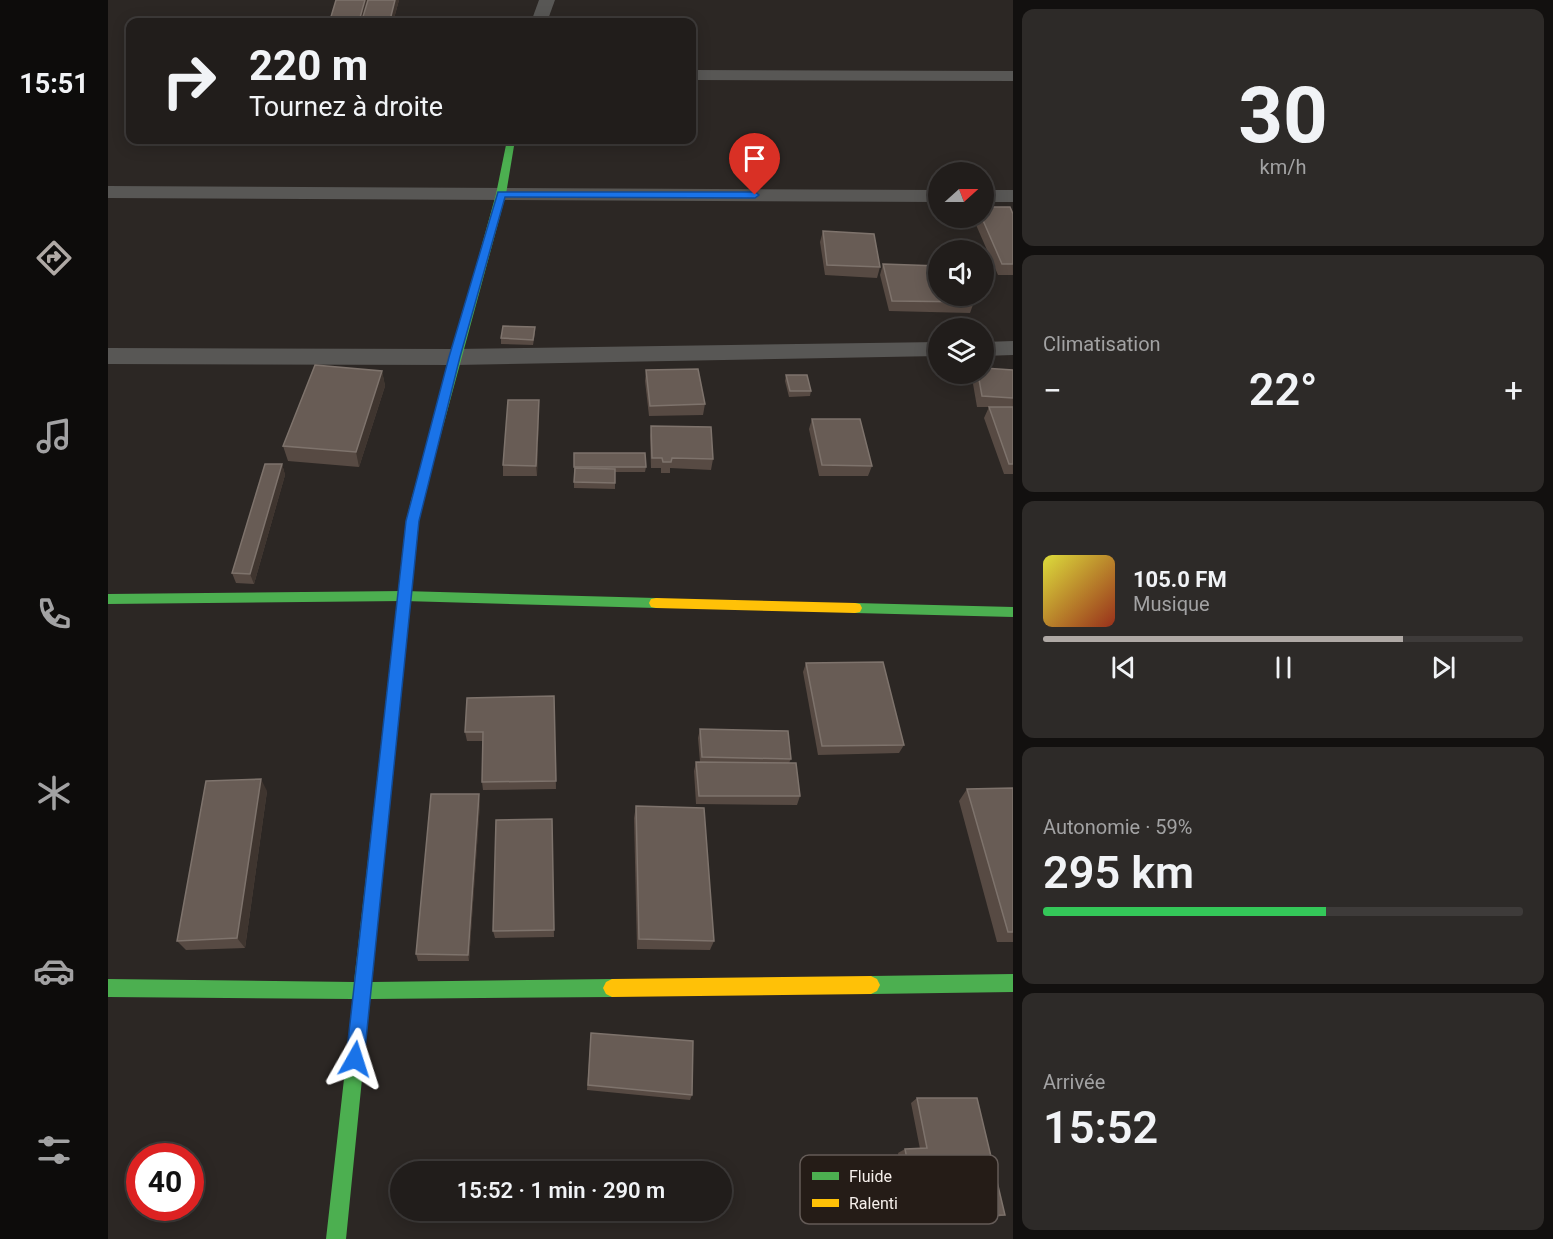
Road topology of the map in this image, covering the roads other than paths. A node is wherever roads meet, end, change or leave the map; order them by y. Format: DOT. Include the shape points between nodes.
graph roads {
  1 [pos="547,0"];
  2 [pos="540,18"];
  3 [pos="696,75"];
  4 [pos="1013,76"];
  5 [pos="510,144"];
  6 [pos="108,192"];
  7 [pos="501,194"];
  8 [pos="928,196"];
  9 [pos="994,196"];
  10 [pos="1013,196"];
  11 [pos="1013,348"];
  12 [pos="928,349"];
  13 [pos="994,349"];
  14 [pos="108,356"];
  15 [pos="455,357"];
  16 [pos="405,596"];
  17 [pos="108,599"];
  18 [pos="1013,612"];
  19 [pos="1013,983"];
  20 [pos="108,988"];
  21 [pos="362,991"];
  22 [pos="336,1239"];
  1 -- 2 [label="street"];
  3 -- 4 [label="street"];
  5 -- 7 [label="street"];
  6 -- 7 [label="street"];
  7 -- 8 [label="street"];
  7 -- 15 [label="street"];
  9 -- 10 [label="street"];
  11 -- 13 [label="street"];
  12 -- 15 [label="street"];
  14 -- 15 [label="street"];
  15 -- 16 [label="street" via="412,521"];
  16 -- 17 [label="street"];
  16 -- 18 [label="street"];
  16 -- 21 [label="street"];
  19 -- 21 [label="street"];
  20 -- 21 [label="street"];
  21 -- 22 [label="street"];
}
